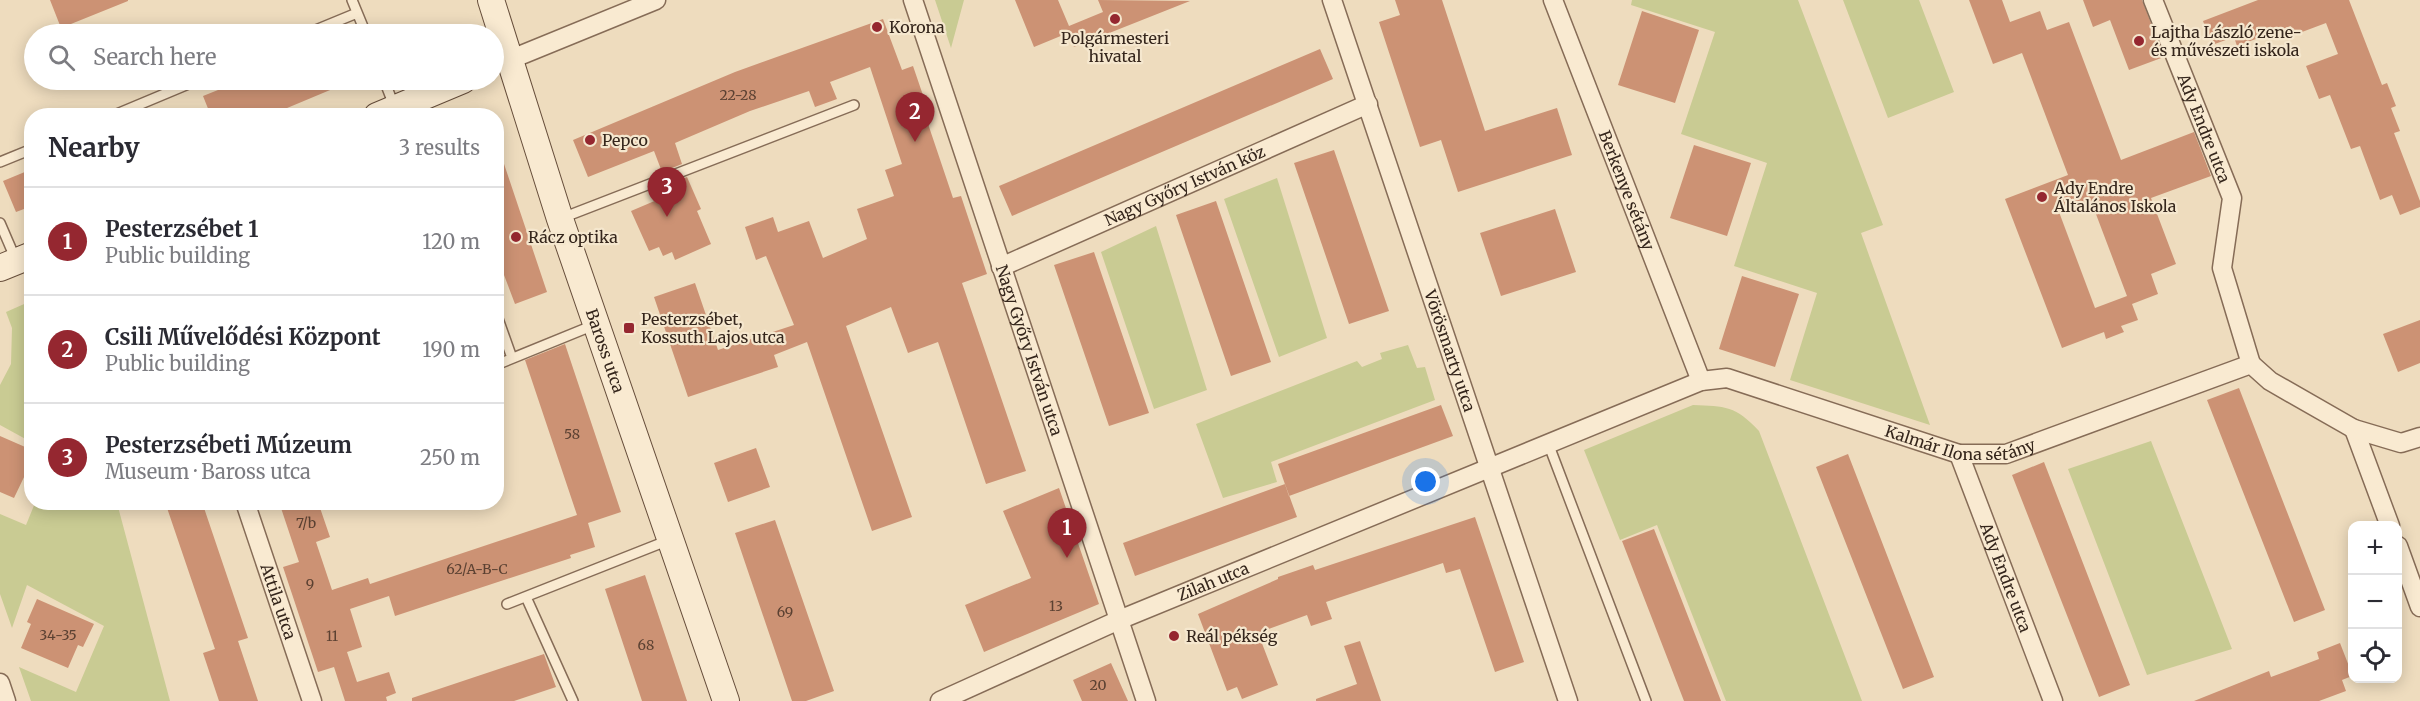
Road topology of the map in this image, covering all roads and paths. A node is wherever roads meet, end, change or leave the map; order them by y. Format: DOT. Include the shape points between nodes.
graph roads {
  1 [pos="352,0"];
  2 [pos="491,0"];
  3 [pos="656,0"];
  4 [pos="913,0"];
  5 [pos="1332,0"];
  6 [pos="1553,0"];
  7 [pos="2153,0"];
  8 [pos="357,13"];
  9 [pos="330,24"];
  10 [pos="362,24"];
  11 [pos="495,24"];
  12 [pos="504,62"];
  13 [pos="504,71"];
  14 [pos="174,90"];
  15 [pos="385,90"];
  16 [pos="439,90"];
  17 [pos="854,105"];
  18 [pos="1368,105"];
  19 [pos="131,108"];
  20 [pos="386,108"];
  21 [pos="396,108"];
  22 [pos="24,152"];
  23 [pos="0,162"];
  24 [pos="560,219"];
  25 [pos="0,223"];
  26 [pos="16,262"];
  27 [pos="1001,267"];
  28 [pos="597,324"];
  29 [pos="504,334"];
  30 [pos="513,358"];
  31 [pos="504,362"];
  32 [pos="2251,364"];
  33 [pos="1701,381"];
  34 [pos="2354,429"];
  35 [pos="2420,437"];
  36 [pos="1548,443"];
  37 [pos="1959,454"];
  38 [pos="1489,467"];
  39 [pos="248,510"];
  40 [pos="2388,521"];
  41 [pos="671,539"];
  42 [pos="2402,559"];
  43 [pos="526,597"];
  44 [pos="507,604"];
  45 [pos="2420,607"];
  46 [pos="1119,620"];
  47 [pos="0,683"];
  48 [pos="6,701"];
  49 [pos="312,701"];
  50 [pos="573,701"];
  51 [pos="726,701"];
  52 [pos="940,701"];
  53 [pos="1146,701"];
  54 [pos="1568,701"];
  55 [pos="1646,701"];
  56 [pos="2053,701"];
  1 -- 8 [label="lane"];
  2 -- 11 [label="street, Baross utca"];
  3 -- 12 [label="street"];
  4 -- 27 [label="street, Nagy Győry István utca"];
  5 -- 18 [label="street, Vörösmarty utca"];
  6 -- 33 [label="street, Berkenye sétány"];
  7 -- 32 [label="street, Ady Endre utca" via="2232,198 2222,268"];
  8 -- 9 [label="lane"];
  8 -- 10 [label="lane"];
  13 -- 24 [label="street, Baross utca"];
  14 -- 19 [label="lane"];
  15 -- 20 [label="lane"];
  16 -- 21 [label="street"];
  17 -- 24 [label="lane"];
  18 -- 27 [label="street, Nagy Győry István köz"];
  18 -- 38 [label="street, Vörösmarty utca"];
  22 -- 23 [label="lane"];
  24 -- 28 [label="street, Baross utca"];
  25 -- 26 [label="lane"];
  27 -- 46 [label="street, Nagy Győry István utca"];
  28 -- 30 [label="lane"];
  28 -- 41 [label="street, Baross utca"];
  29 -- 30 [label="lane"];
  30 -- 31 [label="lane"];
  32 -- 34 [label="street" via="2270,381"];
  32 -- 37 [label="street, Kalmár Ilona sétány" via="2006,454"];
  33 -- 36 [label="street, Kalmár Ilona sétány"];
  33 -- 37 [label="street, Kalmár Ilona sétány" via="1727,378"];
  34 -- 35 [label="street" via="2401,443"];
  34 -- 40 [label="street"];
  36 -- 38 [label="street, Kalmár Ilona sétány"];
  36 -- 55 [label="lane"];
  37 -- 56 [label="street, Ady Endre utca"];
  38 -- 46 [label="street, Zilah utca"];
  38 -- 54 [label="street, Vörösmarty utca"];
  39 -- 49 [label="street, Attila utca"];
  41 -- 43 [label="lane"];
  41 -- 51 [label="street, Baross utca"];
  42 -- 45 [label="street"];
  43 -- 44 [label="lane"];
  43 -- 50 [label="lane"];
  46 -- 52 [label="street, Zilah utca"];
  46 -- 53 [label="street, Nagy Győry István utca"];
  47 -- 48 [label="street"];
}
